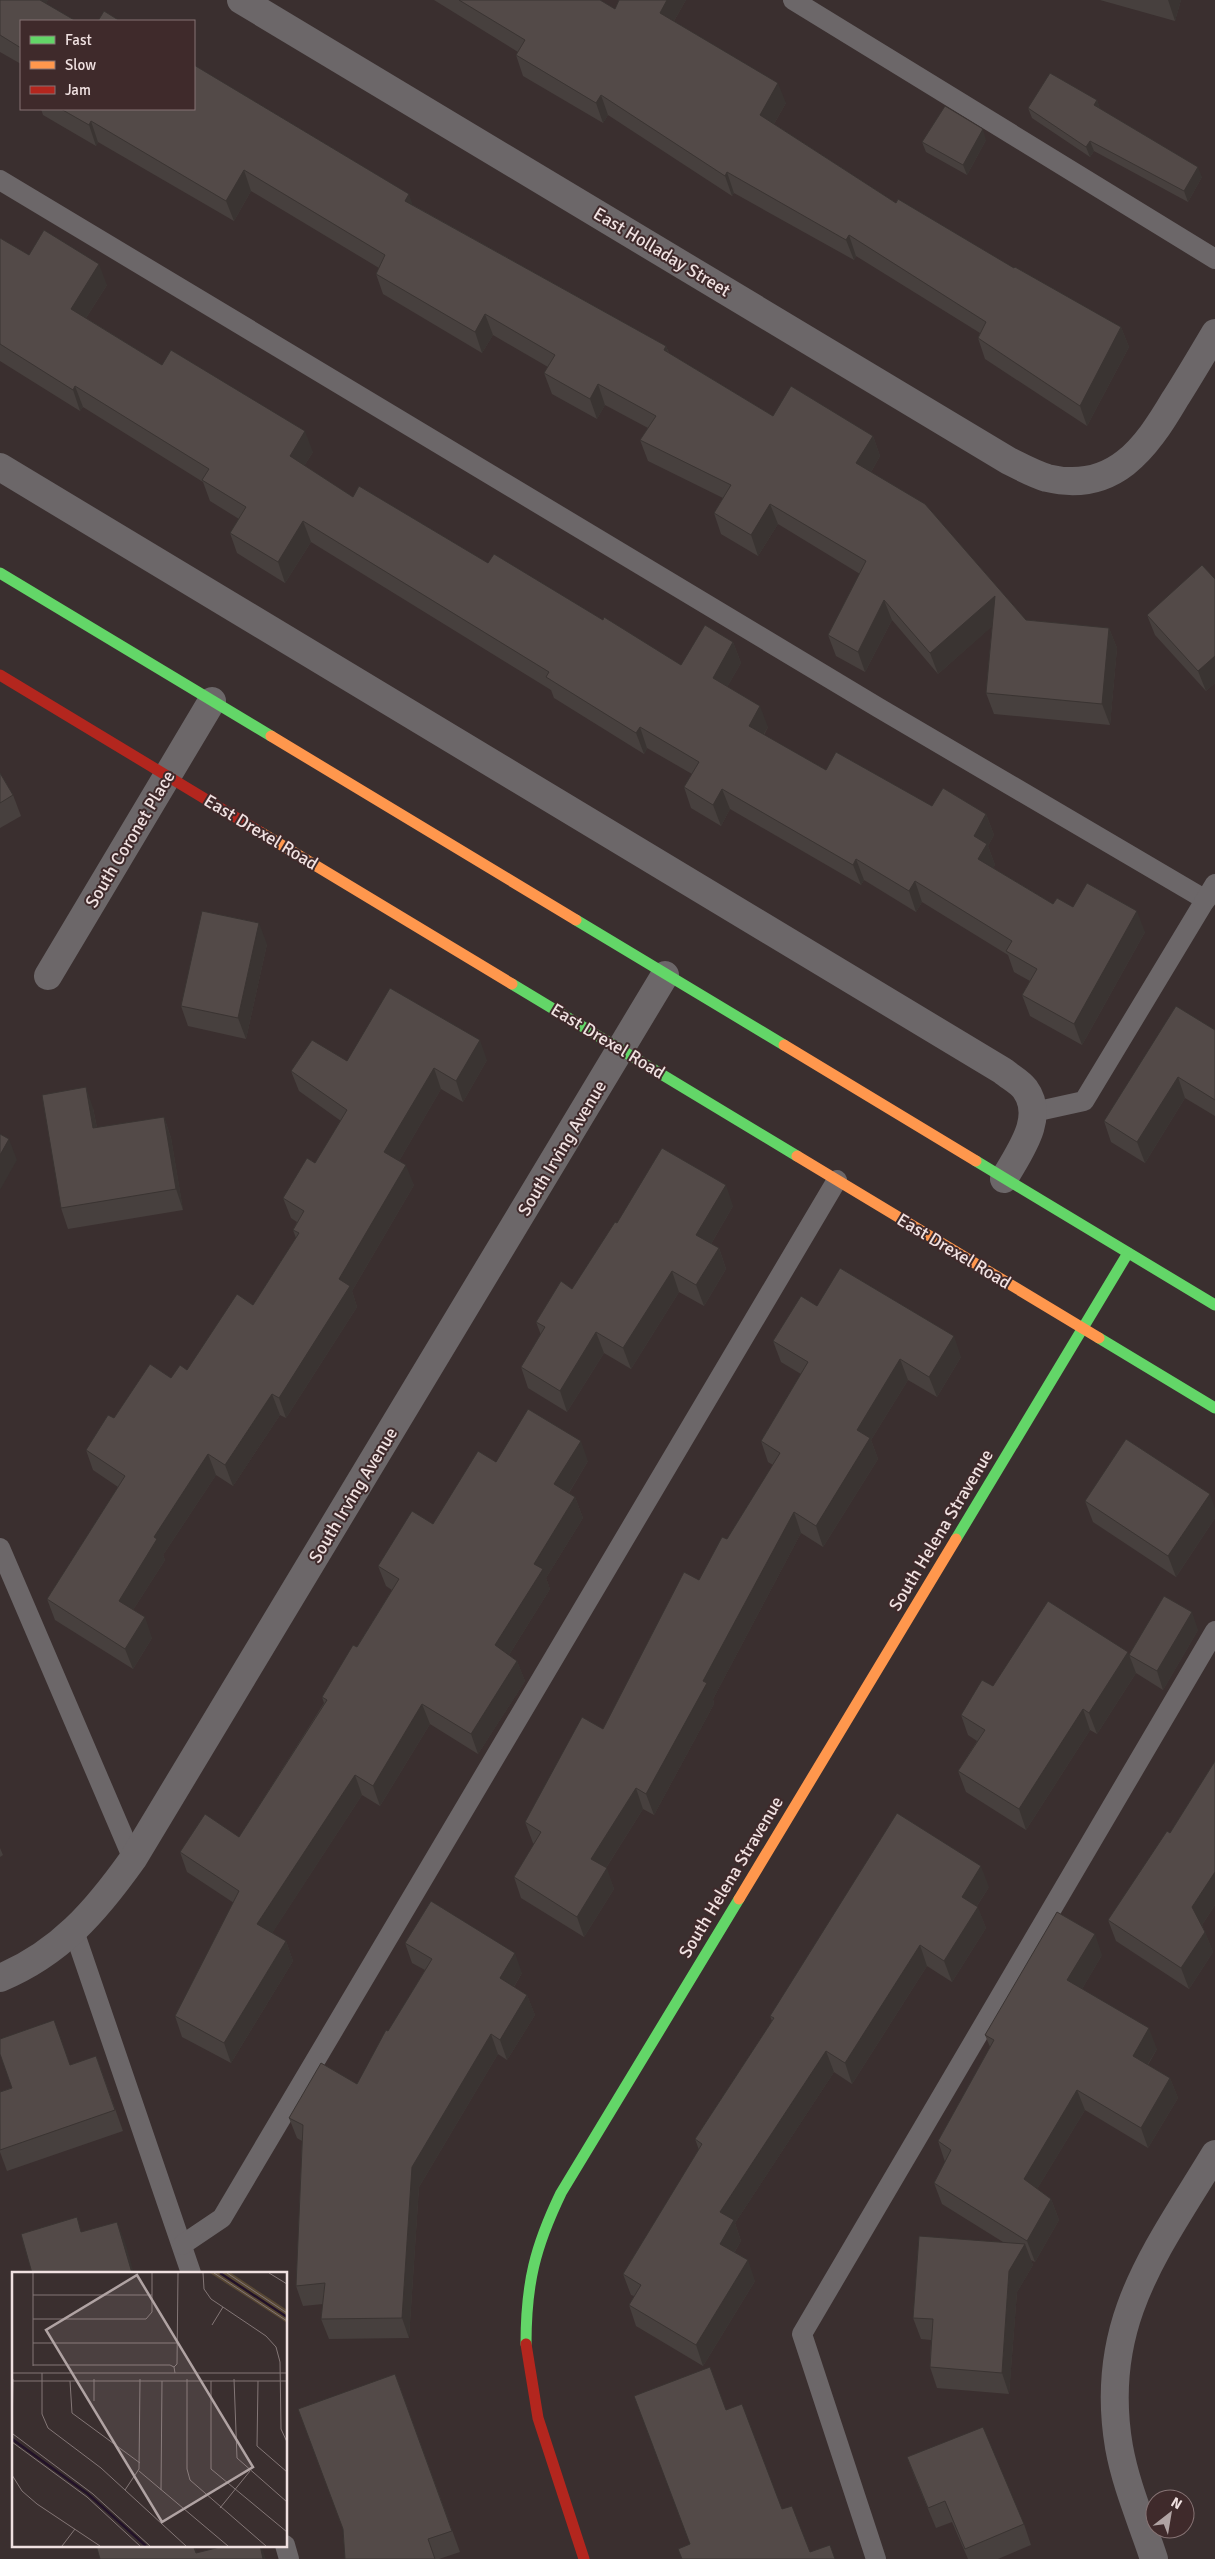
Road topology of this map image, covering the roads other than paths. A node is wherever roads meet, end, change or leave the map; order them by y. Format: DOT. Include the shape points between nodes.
graph roads {
  1 [pos="241,0"];
  2 [pos="793,0"];
  3 [pos="0,180"];
  4 [pos="1215,259"];
  5 [pos="1215,333"];
  6 [pos="0,467"];
  7 [pos="0,573"];
  8 [pos="0,675"];
  9 [pos="212,701"];
  10 [pos="167,776"];
  11 [pos="1210,892"];
  12 [pos="665,975"];
  13 [pos="48,976"];
  14 [pos="621,1050"];
  15 [pos="1034,1112"];
  16 [pos="1004,1179"];
  17 [pos="837,1180"];
  18 [pos="1128,1253"];
  19 [pos="1215,1305"];
  20 [pos="1083,1329"];
  21 [pos="1215,1408"];
  22 [pos="0,1548"];
  23 [pos="1215,1631"];
  24 [pos="133,1859"];
  25 [pos="74,1932"];
  26 [pos="0,1978"];
  27 [pos="1215,2154"];
  28 [pos="182,2245"];
  29 [pos="191,2272"];
  30 [pos="285,2546"];
  31 [pos="289,2559"];
  32 [pos="584,2559"];
  33 [pos="876,2559"];
  34 [pos="1154,2559"];
  1 -- 5 [label="street, East Holladay Street" via="1009,461 1047,478 1091,478 1122,465 1147,444"];
  2 -- 4 [label="lane"];
  3 -- 11 [label="lane" via="839,684"];
  6 -- 15 [label="street" via="1003,1071 1025,1089"];
  7 -- 9 [label="street"];
  8 -- 10 [label="street, East Drexel Road"];
  9 -- 10 [label="street, South Coronet Place"];
  9 -- 12 [label="street"];
  10 -- 13 [label="street, South Coronet Place"];
  10 -- 14 [label="street, East Drexel Road"];
  11 -- 15 [label="lane" via="1084,1101"];
  12 -- 14 [label="street, South Irving Avenue"];
  12 -- 16 [label="street"];
  14 -- 17 [label="street, East Drexel Road"];
  14 -- 24 [label="street, South Irving Avenue"];
  15 -- 16 [label="street" via="1028,1135"];
  16 -- 18 [label="street"];
  17 -- 20 [label="street, East Drexel Road"];
  17 -- 28 [label="lane" via="222,2218"];
  18 -- 19 [label="street"];
  18 -- 20 [label="street, South Helena Stravenue"];
  20 -- 21 [label="street, East Drexel Road"];
  20 -- 32 [label="street, South Helena Stravenue" via="561,2193 543,2231 525,2316 526,2357 532,2400"];
  22 -- 24 [label="lane"];
  23 -- 33 [label="lane" via="802,2334"];
  24 -- 25 [label="street, South Irving Avenue"];
  25 -- 26 [label="street, South Irving Avenue" via="16,1971"];
  25 -- 28 [label="lane"];
  27 -- 34 [label="street" via="1148,2265 1131,2301 1120,2338 1115,2375 1119,2447"];
  28 -- 29 [label="lane"];
  30 -- 31 [label="lane"];
}
